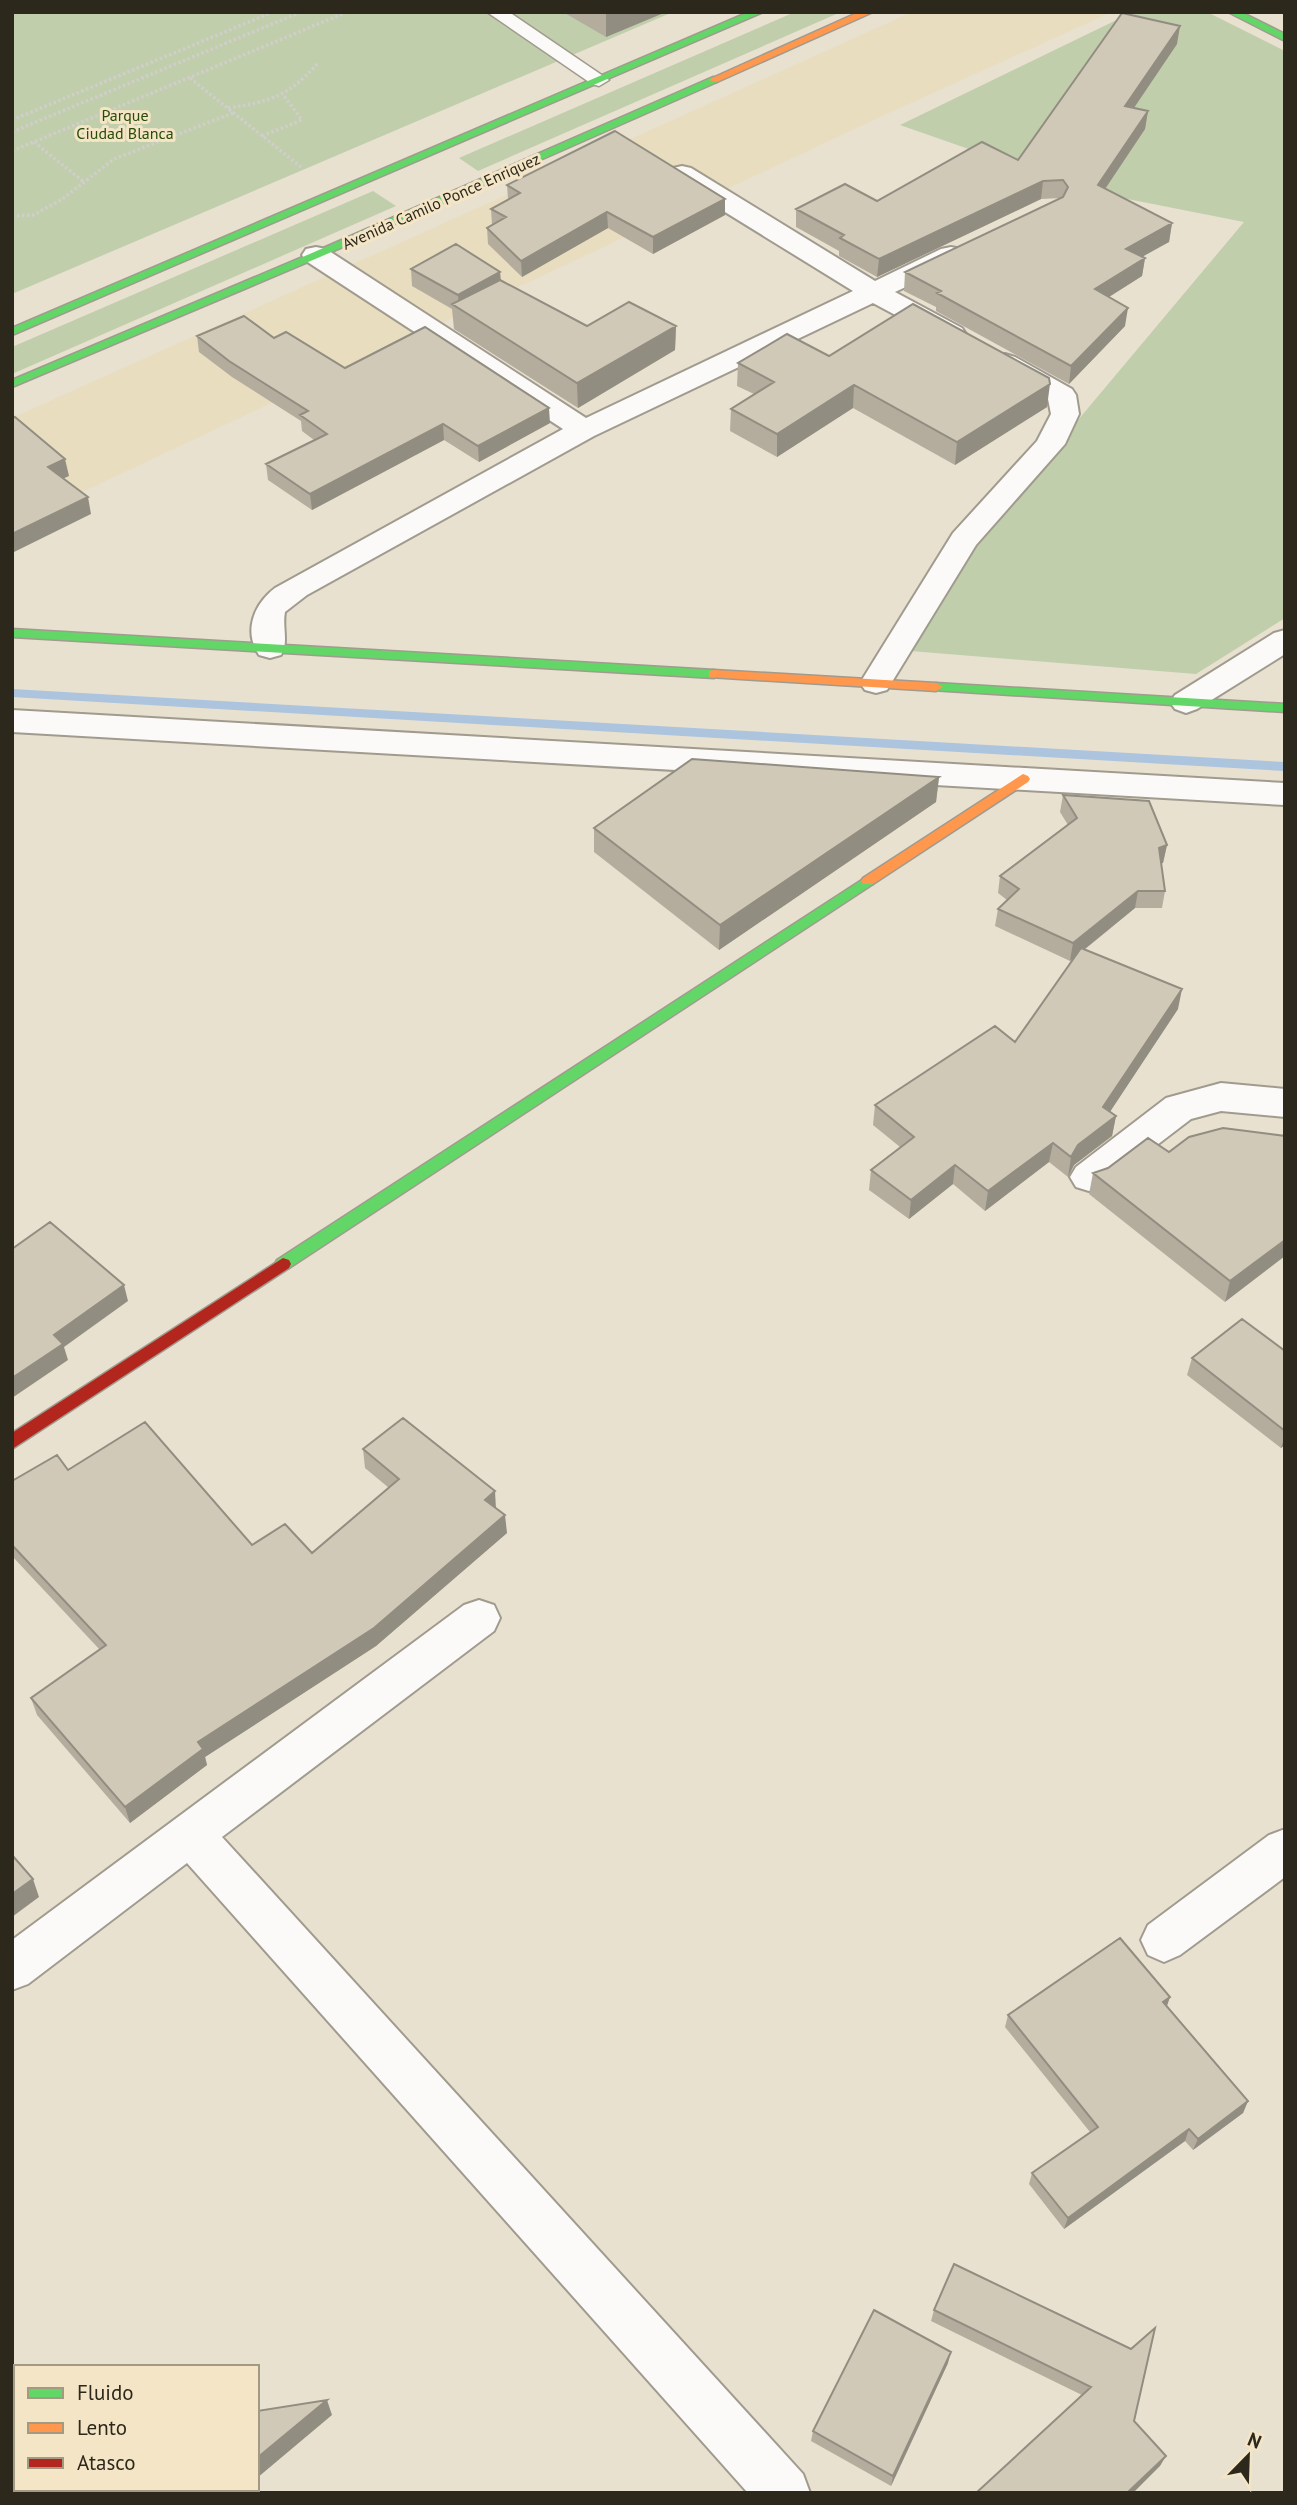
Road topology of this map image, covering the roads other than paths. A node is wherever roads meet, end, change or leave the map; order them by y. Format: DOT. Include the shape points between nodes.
graph roads {
  1 [pos="496,12"];
  2 [pos="758,12"];
  3 [pos="868,12"];
  4 [pos="1233,12"];
  5 [pos="1285,38"];
  6 [pos="599,80"];
  7 [pos="607,128"];
  8 [pos="630,142"];
  9 [pos="665,163"];
  10 [pos="405,164"];
  11 [pos="453,195"];
  12 [pos="975,244"];
  13 [pos="316,255"];
  14 [pos="874,292"];
  15 [pos="12,332"];
  16 [pos="12,384"];
  17 [pos="584,430"];
  18 [pos="12,633"];
  19 [pos="1285,640"];
  20 [pos="270,648"];
  21 [pos="876,683"];
  22 [pos="1186,702"];
  23 [pos="1285,708"];
  24 [pos="12,720"];
  25 [pos="1023,779"];
  26 [pos="1285,794"];
  27 [pos="1285,1104"];
  28 [pos="1089,1177"];
  29 [pos="12,1442"];
  30 [pos="479,1618"];
  31 [pos="192,1836"];
  32 [pos="1285,1850"];
  33 [pos="1164,1940"];
  34 [pos="12,1968"];
  35 [pos="784,2493"];
  1 -- 6 [label="lane"];
  2 -- 6 [label="main road"];
  3 -- 7 [label="main road, Avenida Camilo Ponce Enriquez"];
  4 -- 5 [label="main road"];
  6 -- 10 [label="main road"];
  7 -- 8 [label="street"];
  7 -- 11 [label="main road, Avenida Camilo Ponce Enriquez"];
  9 -- 14 [label="street"];
  10 -- 11 [label="main road"];
  10 -- 15 [label="main road"];
  11 -- 13 [label="main road, Avenida Camilo Ponce Enriquez"];
  12 -- 14 [label="street"];
  13 -- 16 [label="main road, Avenida Camilo Ponce Enriquez"];
  13 -- 17 [label="street"];
  14 -- 17 [label="street"];
  14 -- 21 [label="street" via="1062,395 1065,414 1050,444 964,540"];
  17 -- 20 [label="street" via="275,602 266,617"];
  18 -- 20 [label="main road"];
  19 -- 22 [label="street"];
  20 -- 21 [label="main road"];
  21 -- 22 [label="main road"];
  22 -- 23 [label="main road"];
  24 -- 25 [label="street"];
  25 -- 26 [label="street"];
  25 -- 29 [label="main road"];
  27 -- 28 [label="street" via="1221,1097 1179,1108"];
  30 -- 31 [label="street"];
  31 -- 34 [label="street"];
  31 -- 35 [label="street"];
  32 -- 33 [label="street"];
}
